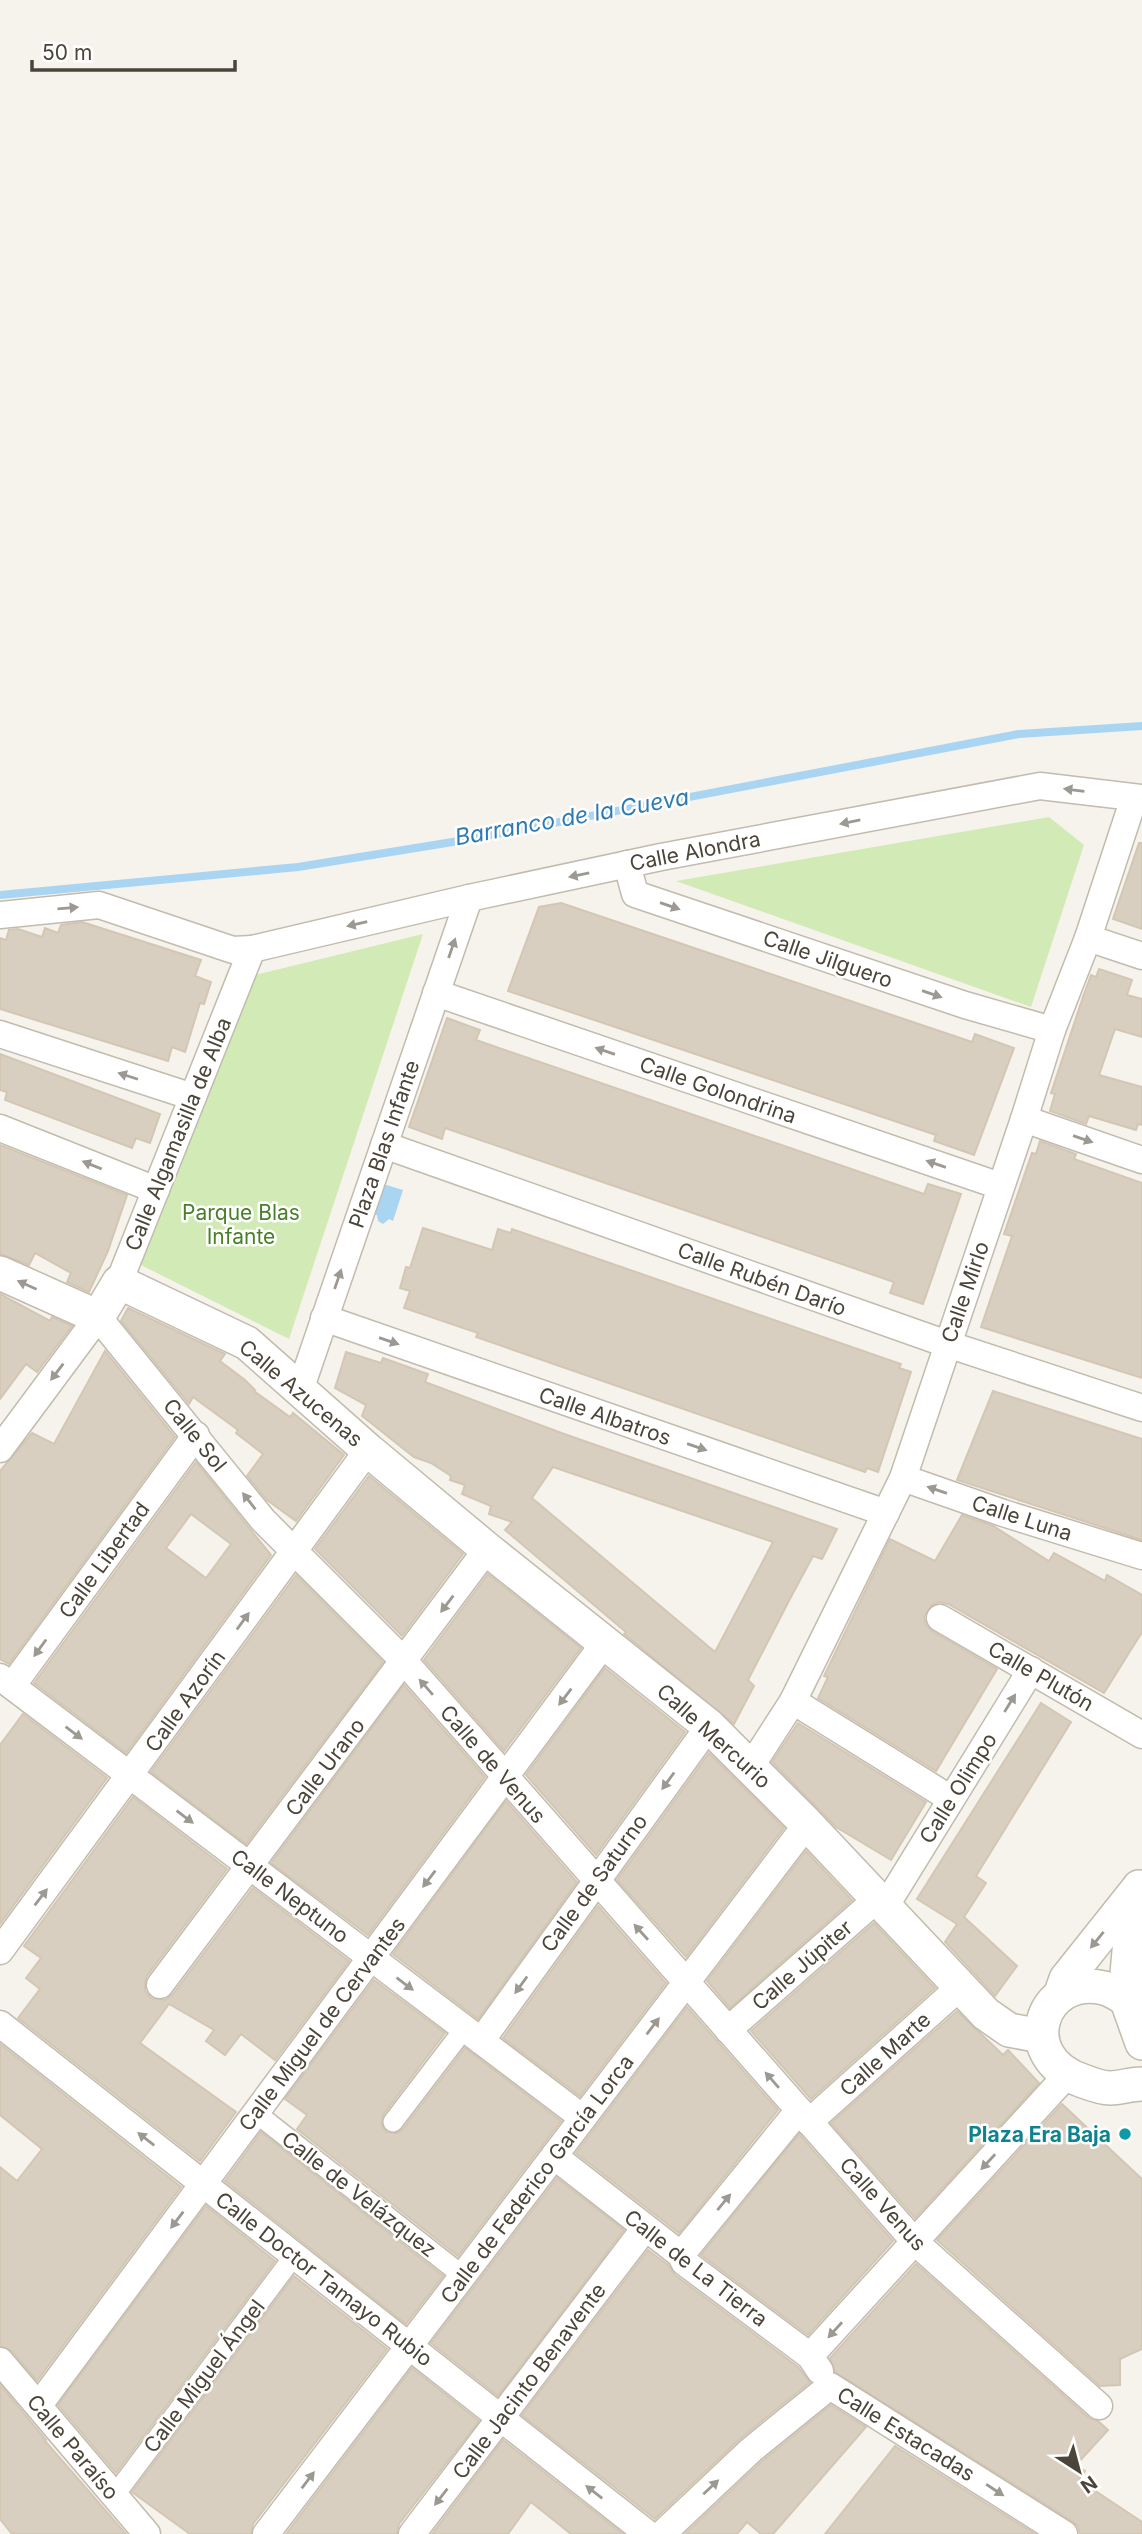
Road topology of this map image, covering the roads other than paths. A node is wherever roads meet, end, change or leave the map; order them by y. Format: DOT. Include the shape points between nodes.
graph roads {
  1 [pos="1138,798"];
  2 [pos="627,864"];
  3 [pos="469,898"];
  4 [pos="0,915"];
  5 [pos="1088,938"];
  6 [pos="252,949"];
  7 [pos="1142,956"];
  8 [pos="436,993"];
  9 [pos="1052,1030"];
  10 [pos="0,1034"];
  11 [pos="193,1097"];
  12 [pos="1024,1119"];
  13 [pos="0,1128"];
  14 [pos="384,1145"];
  15 [pos="1142,1160"];
  16 [pos="1000,1186"];
  17 [pos="156,1190"];
  18 [pos="0,1273"];
  19 [pos="119,1282"];
  20 [pos="98,1317"];
  21 [pos="324,1318"];
  22 [pos="947,1345"];
  23 [pos="300,1390"];
  24 [pos="1142,1408"];
  25 [pos="196,1435"];
  26 [pos="0,1449"];
  27 [pos="368,1450"];
  28 [pos="903,1478"];
  29 [pos="886,1513"];
  30 [pos="487,1549"];
  31 [pos="294,1552"];
  32 [pos="1142,1556"];
  33 [pos="940,1618"];
  34 [pos="605,1642"];
  35 [pos="404,1661"];
  36 [pos="1031,1670"];
  37 [pos="6,1681"];
  38 [pos="793,1701"];
  39 [pos="709,1726"];
  40 [pos="1142,1735"];
  41 [pos="751,1766"];
  42 [pos="131,1776"];
  43 [pos="505,1777"];
  44 [pos="951,1799"];
  45 [pos="807,1825"];
  46 [pos="251,1867"];
  47 [pos="595,1881"];
  48 [pos="1141,1885"];
  49 [pos="881,1903"];
  50 [pos="0,1951"];
  51 [pos="371,1958"];
  52 [pos="687,1982"];
  53 [pos="160,1985"];
  54 [pos="961,1986"];
  55 [pos="1060,1996"];
  56 [pos="0,2024"];
  57 [pos="1139,2025"];
  58 [pos="728,2030"];
  59 [pos="472,2035"];
  60 [pos="1041,2036"];
  61 [pos="1076,2079"];
  62 [pos="1142,2084"];
  63 [pos="256,2113"];
  64 [pos="804,2116"];
  65 [pos="583,2119"];
  66 [pos="393,2122"];
  67 [pos="554,2156"];
  68 [pos="204,2184"];
  69 [pos="645,2228"];
  70 [pos="915,2242"];
  71 [pos="681,2255"];
  72 [pos="294,2256"];
  73 [pos="463,2276"];
  74 [pos="410,2346"];
  75 [pos="810,2356"];
  76 [pos="0,2361"];
  77 [pos="830,2386"];
  78 [pos="39,2405"];
  79 [pos="1099,2406"];
  80 [pos="501,2419"];
  81 [pos="114,2496"];
  82 [pos="147,2534"];
  83 [pos="266,2534"];
  84 [pos="412,2534"];
  85 [pos="648,2534"];
  86 [pos="662,2534"];
  87 [pos="1064,2534"];
  1 -- 2 [label="street, Calle Alondra, one-way" via="1040,786"];
  1 -- 5 [label="street, Calle Mirlo"];
  2 -- 3 [label="street, Calle Alondra, one-way"];
  2 -- 9 [label="street, Calle Jilguero, one-way" via="635,894"];
  3 -- 6 [label="street, Calle Alondra, one-way"];
  8 -- 3 [label="street, Plaza Blas Infante, one-way"];
  4 -- 6 [label="street, one-way" via="99,905 233,950"];
  5 -- 7 [label="street"];
  5 -- 9 [label="street, Calle Mirlo"];
  6 -- 11 [label="street, Calle Algamasilla de Alba"];
  8 -- 14 [label="street, Plaza Blas Infante"];
  16 -- 8 [label="street, Calle Golondrina, one-way"];
  9 -- 12 [label="street, Calle Mirlo"];
  11 -- 10 [label="street, one-way"];
  11 -- 17 [label="street, Calle Algamasilla de Alba"];
  12 -- 15 [label="street, one-way"];
  12 -- 16 [label="street, Calle Mirlo"];
  17 -- 13 [label="street, one-way"];
  21 -- 14 [label="street, Plaza Blas Infante, one-way"];
  14 -- 22 [label="street, Calle Rubén Darío"];
  16 -- 22 [label="street, Calle Mirlo"];
  17 -- 19 [label="street, Calle Algamasilla de Alba"];
  20 -- 18 [label="street, one-way"];
  19 -- 20 [label="street, Calle Algamasilla de Alba"];
  19 -- 23 [label="street, Calle Azucenas" via="247,1343"];
  20 -- 25 [label="street, Calle Sol"];
  20 -- 26 [label="street, one-way"];
  21 -- 23 [label="street, Plaza Blas Infante"];
  21 -- 29 [label="street, Calle Albatros, one-way"];
  22 -- 24 [label="street, Calle Rubén Darío"];
  22 -- 28 [label="street, Calle Mirlo"];
  23 -- 27 [label="street, Calle Azucenas"];
  31 -- 25 [label="street, Calle Sol, one-way"];
  25 -- 37 [label="street, Calle Libertad, one-way"];
  27 -- 30 [label="street, Calle Mercurio"];
  27 -- 31 [label="street, Calle Azorín"];
  28 -- 29 [label="street, Calle Mirlo"];
  32 -- 28 [label="street, Calle Luna, one-way"];
  29 -- 38 [label="street, Calle Mirlo"];
  30 -- 34 [label="street, Calle Mercurio"];
  30 -- 35 [label="street, Calle Urano, one-way"];
  31 -- 35 [label="street, Calle de Venus"];
  42 -- 31 [label="street, Calle Azorín, one-way"];
  33 -- 36 [label="street, Calle Plutón"];
  34 -- 39 [label="street, Calle Mercurio"];
  34 -- 43 [label="street, Calle Miguel de Cervantes, one-way"];
  43 -- 35 [label="street, Calle de Venus, one-way"];
  35 -- 46 [label="street, Calle Urano"];
  36 -- 40 [label="street, Calle Plutón"];
  44 -- 36 [label="street, Calle Olimpo, one-way"];
  37 -- 42 [label="street, Calle Neptuno, one-way"];
  38 -- 41 [label="street, Calle Mirlo"];
  38 -- 44 [label="street"];
  39 -- 41 [label="street, Calle Mercurio"];
  39 -- 47 [label="street, Calle de Saturno, one-way"];
  41 -- 45 [label="street, Calle Mercurio"];
  42 -- 46 [label="street, Calle Neptuno, one-way"];
  50 -- 42 [label="street, Calle Azorín, one-way"];
  43 -- 47 [label="street, Calle de Venus"];
  43 -- 51 [label="street, Calle Miguel de Cervantes, one-way"];
  44 -- 49 [label="street, Calle Olimpo"];
  45 -- 49 [label="street, Calle Mercurio"];
  45 -- 52 [label="street, Calle de Federico García Lorca"];
  46 -- 51 [label="street, Calle Neptuno"];
  46 -- 53 [label="street, Calle Urano"];
  52 -- 47 [label="street, Calle de Venus, one-way"];
  47 -- 59 [label="street, Calle de Saturno, one-way"];
  48 -- 55 [label="street, one-way" via="1066,1979"];
  48 -- 57 [label="street" via="1131,1929"];
  49 -- 54 [label="street, Calle Mercurio"];
  49 -- 58 [label="street, Calle Júpiter"];
  51 -- 59 [label="street, Calle Neptuno, one-way"];
  51 -- 63 [label="street, Calle Miguel de Cervantes"];
  52 -- 58 [label="street, Calle Venus"];
  65 -- 52 [label="street, Calle de Federico García Lorca, one-way"];
  54 -- 60 [label="street, Calle Mercurio" via="986,2014 1009,2030"];
  54 -- 64 [label="street, Calle Marte"];
  55 -- 57 [label="street" via="1084,1986 1106,1988"];
  55 -- 60 [label="street" via="1046,2011"];
  68 -- 56 [label="street, Calle Doctor Tamayo Rubio, one-way"];
  57 -- 61 [label="street" via="1126,2064 1108,2076"];
  64 -- 58 [label="street, Calle Venus, one-way"];
  59 -- 65 [label="street, Calle Neptuno"];
  59 -- 66 [label="street, Calle de Saturno"];
  60 -- 61 [label="street" via="1046,2052"];
  61 -- 62 [label="street" via="1108,2088"];
  61 -- 70 [label="street, one-way"];
  63 -- 68 [label="street, Calle Miguel de Cervantes"];
  63 -- 73 [label="street, Calle de Velázquez"];
  64 -- 70 [label="street, Calle Venus"];
  71 -- 64 [label="street, Calle Marte, one-way"];
  65 -- 67 [label="street, Calle de Federico García Lorca"];
  67 -- 69 [label="street, Calle de La Tierra"];
  67 -- 73 [label="street, Calle de Federico García Lorca"];
  68 -- 72 [label="street, Calle Doctor Tamayo Rubio"];
  68 -- 78 [label="street, Calle Miguel de Cervantes, one-way"];
  69 -- 71 [label="street, Calle de La Tierra"];
  69 -- 80 [label="street, Calle Jacinto Benavente"];
  70 -- 75 [label="street, one-way"];
  70 -- 79 [label="street, Calle Venus"];
  71 -- 75 [label="street, Calle de La Tierra" via="684,2262"];
  72 -- 74 [label="street, Calle Doctor Tamayo Rubio"];
  72 -- 81 [label="street, Calle Miguel Ángel"];
  73 -- 74 [label="street, Calle de Federico García Lorca"];
  74 -- 80 [label="street, Calle Doctor Tamayo Rubio"];
  83 -- 74 [label="street, Calle de Federico García Lorca, one-way"];
  75 -- 77 [label="street, Calle de La Tierra"];
  76 -- 78 [label="street, Calle Paraíso"];
  86 -- 77 [label="street, Calle Estacadas, one-way" via="751,2450"];
  77 -- 87 [label="street, Calle Estacadas, one-way"];
  78 -- 81 [label="street, Calle Paraíso"];
  80 -- 84 [label="street, Calle Jacinto Benavente, one-way"];
  85 -- 80 [label="street, Calle Doctor Tamayo Rubio, one-way"];
  81 -- 82 [label="street, Calle Paraíso"];
}
